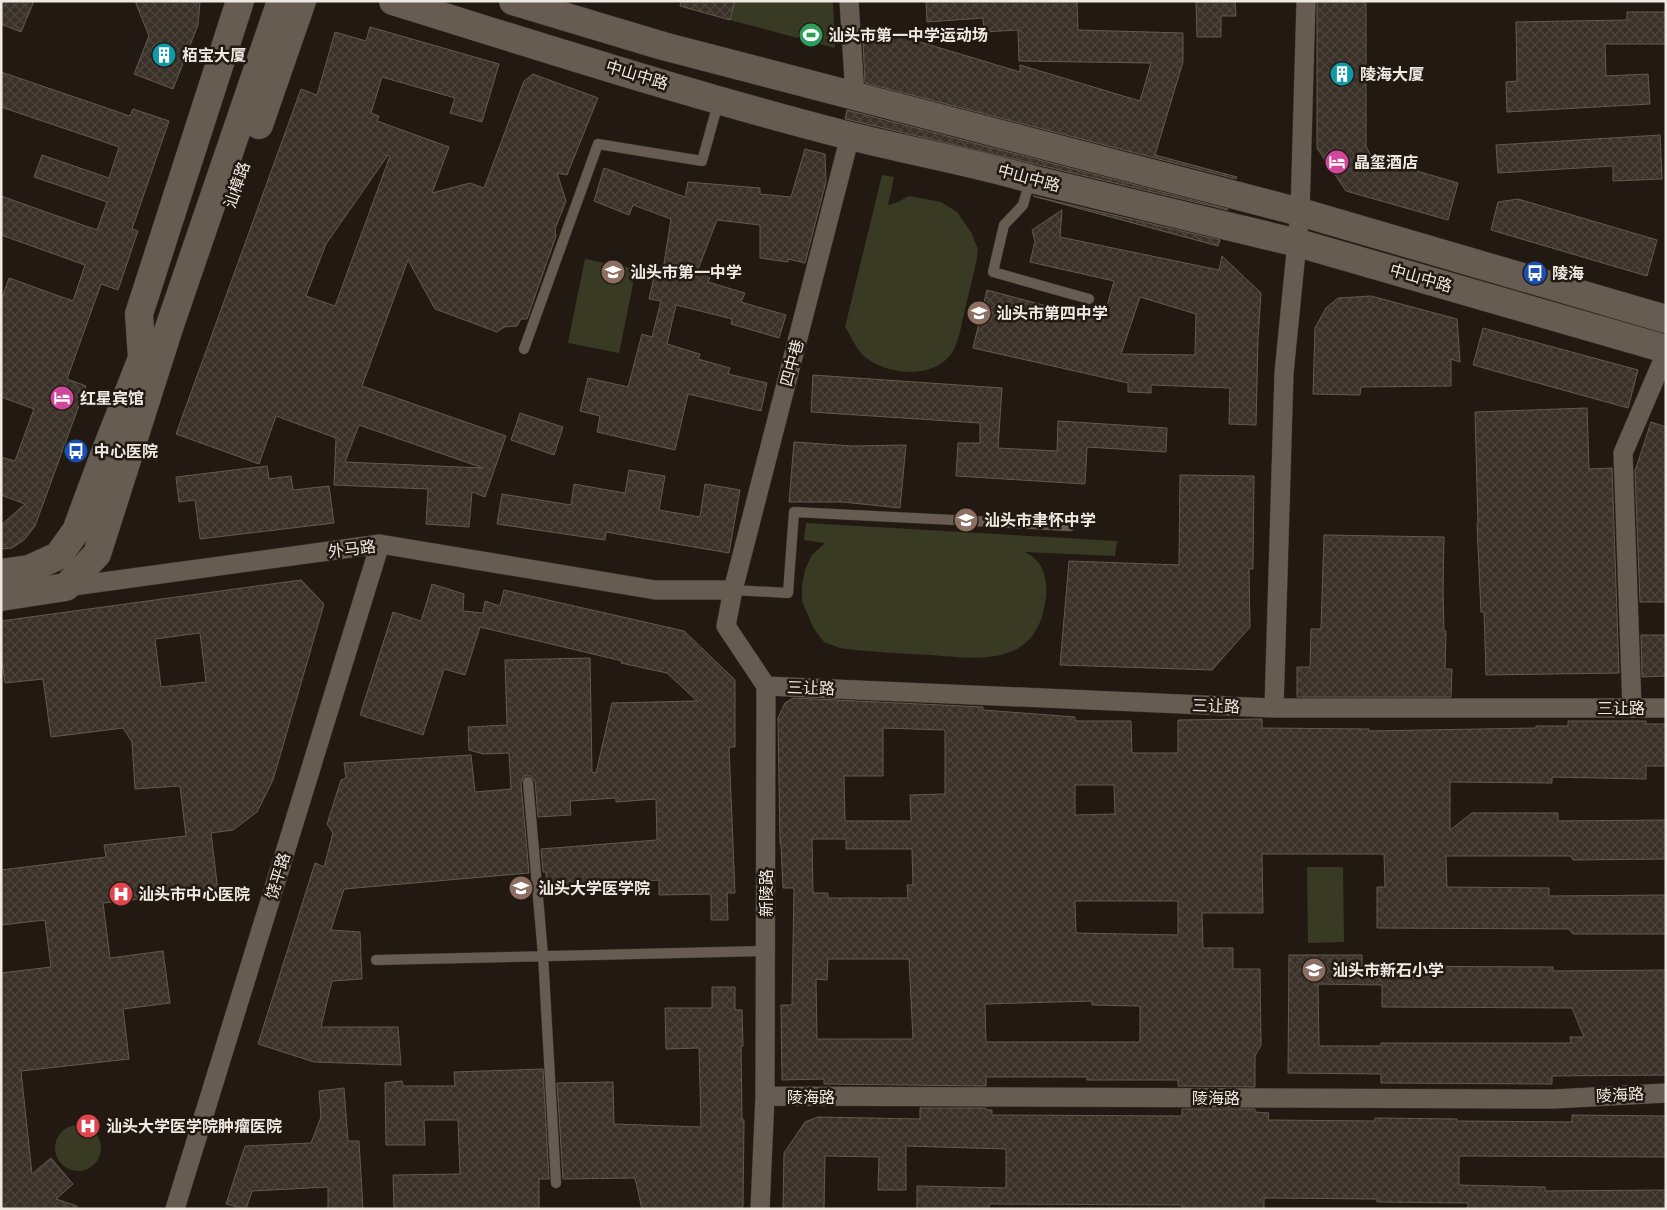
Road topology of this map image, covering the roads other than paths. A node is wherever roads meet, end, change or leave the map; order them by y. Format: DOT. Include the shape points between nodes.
graph roads {
  1 [pos="240,1"];
  2 [pos="266,1"];
  3 [pos="281,1"];
  4 [pos="302,1"];
  5 [pos="393,1"];
  6 [pos="513,1"];
  7 [pos="849,1"];
  8 [pos="1306,1"];
  9 [pos="855,96"];
  10 [pos="719,99"];
  11 [pos="850,136"];
  12 [pos="1031,179"];
  13 [pos="1300,212"];
  14 [pos="1298,243"];
  15 [pos="1089,299"];
  16 [pos="1666,319"];
  17 [pos="163,326"];
  18 [pos="524,349"];
  19 [pos="1666,349"];
  20 [pos="1666,353"];
  21 [pos="151,359"];
  22 [pos="1070,526"];
  23 [pos="380,544"];
  24 [pos="1,573"];
  25 [pos="66,587"];
  26 [pos="733,590"];
  27 [pos="1,597"];
  28 [pos="766,686"];
  29 [pos="1274,708"];
  30 [pos="1632,708"];
  31 [pos="1666,708"];
  32 [pos="528,782"];
  33 [pos="766,951"];
  34 [pos="544,955"];
  35 [pos="376,960"];
  36 [pos="1666,1093"];
  37 [pos="765,1096"];
  38 [pos="556,1183"];
  39 [pos="175,1209"];
  40 [pos="760,1209"];
  1 -- 21 [label="main road, 汕樟路" via="139,314"];
  2 -- 17 [label="main road, 汕樟路"];
  3 -- 17 [label="main road, 汕樟路"];
  4 -- 21 [label="main road, 汕樟路" via="185,333"];
  5 -- 10 [label="main road, 中山中路"];
  6 -- 9 [label="main road, 中山中路" via="663,46"];
  7 -- 9 [label="street"];
  8 -- 13 [label="street"];
  9 -- 13 [label="main road, 中山中路"];
  10 -- 11 [label="main road, 中山中路"];
  10 -- 18 [label="lane" via="702,161 598,144"];
  11 -- 12 [label="main road, 中山中路"];
  11 -- 26 [label="street, 四中巷"];
  12 -- 14 [label="main road, 中山中路"];
  12 -- 15 [label="lane" via="1023,205 1004,225 993,272"];
  13 -- 14 [label="street"];
  13 -- 16 [label="main road, 中山中路"];
  14 -- 19 [label="main road, 中山中路"];
  14 -- 29 [label="street" via="1284,373"];
  17 -- 21 [label="main road, 汕樟路"];
  20 -- 30 [label="street" via="1623,453"];
  21 -- 24 [label="main road, 汕樟路" via="106,450 76,531 58,556 29,569"];
  21 -- 25 [label="main road, 汕樟路" via="97,554"];
  22 -- 26 [label="lane" via="794,512 788,593"];
  23 -- 25 [label="street, 外马路"];
  23 -- 26 [label="street, 外马路" via="655,590"];
  23 -- 39 [label="street, 饶平路"];
  25 -- 27 [label="main road, 外马路"];
  26 -- 28 [label="street" via="726,626"];
  28 -- 29 [label="street, 三让路"];
  28 -- 33 [label="street, 新陵路"];
  29 -- 30 [label="street, 三让路"];
  30 -- 31 [label="street, 三让路"];
  32 -- 34 [label="lane"];
  33 -- 34 [label="lane"];
  33 -- 37 [label="street, 新陵路"];
  34 -- 35 [label="lane"];
  34 -- 38 [label="lane"];
  36 -- 37 [label="street, 陵海路" via="1554,1099"];
  37 -- 40 [label="street, 新陵路"];
}
